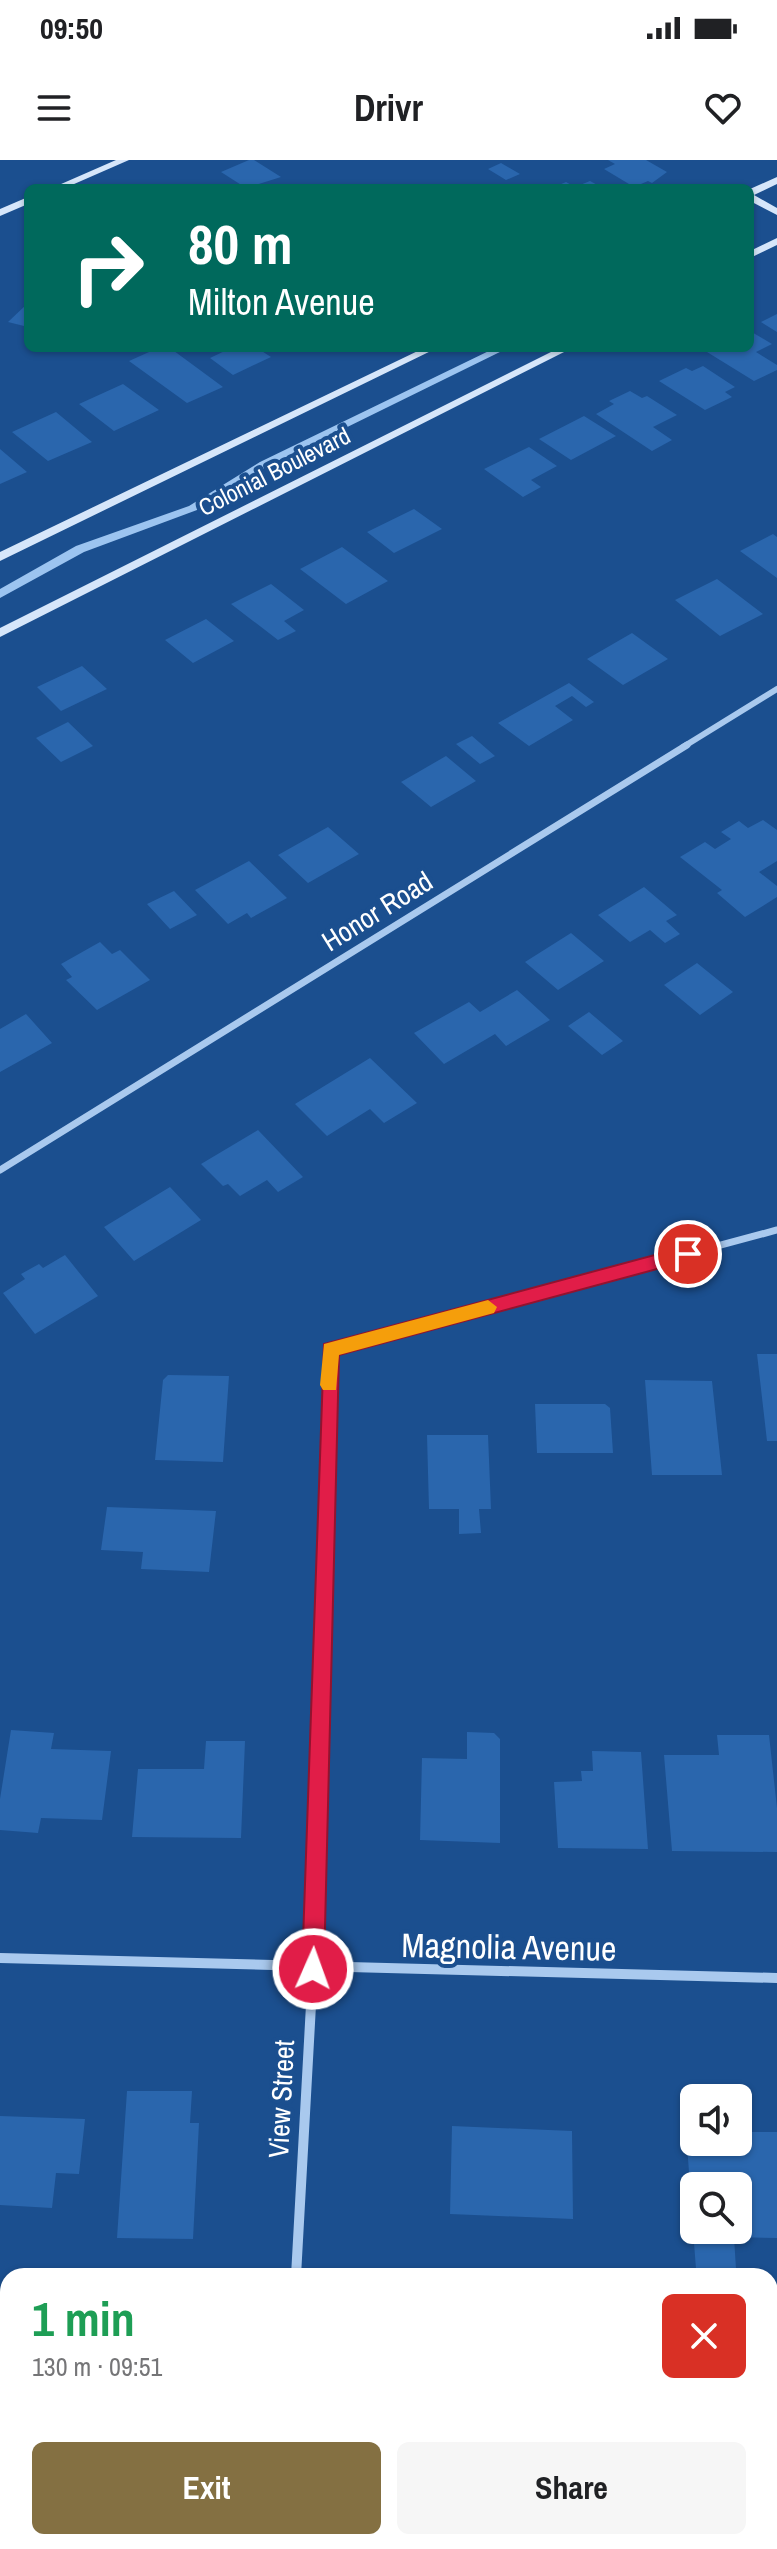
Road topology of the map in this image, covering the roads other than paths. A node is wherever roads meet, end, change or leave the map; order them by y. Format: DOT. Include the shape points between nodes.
graph roads {
  1 [pos="124,160"];
  2 [pos="777,180"];
  3 [pos="67,184"];
  4 [pos="754,193"];
  5 [pos="754,198"];
  6 [pos="24,202"];
  7 [pos="777,212"];
  8 [pos="0,213"];
  9 [pos="777,241"];
  10 [pos="754,253"];
  11 [pos="424,352"];
  12 [pos="559,352"];
  13 [pos="0,557"];
  14 [pos="0,633"];
  15 [pos="777,689"];
  16 [pos="0,1170"];
  17 [pos="777,1230"];
  18 [pos="0,1958"];
  19 [pos="313,1969"];
  20 [pos="777,1978"];
  21 [pos="296,2268"];
  1 -- 3 [label="street"];
  2 -- 4 [label="street"];
  5 -- 7 [label="street"];
  6 -- 8 [label="street"];
  9 -- 10 [label="street"];
  11 -- 13 [label="street, Colonial Boulevard"];
  12 -- 14 [label="street, Colonial Boulevard"];
  15 -- 16 [label="street, Honor Road"];
  17 -- 19 [label="street, View Street" via="330,1350"];
  18 -- 19 [label="street, Magnolia Avenue"];
  19 -- 20 [label="street, Magnolia Avenue"];
  19 -- 21 [label="street, View Street"];
}
